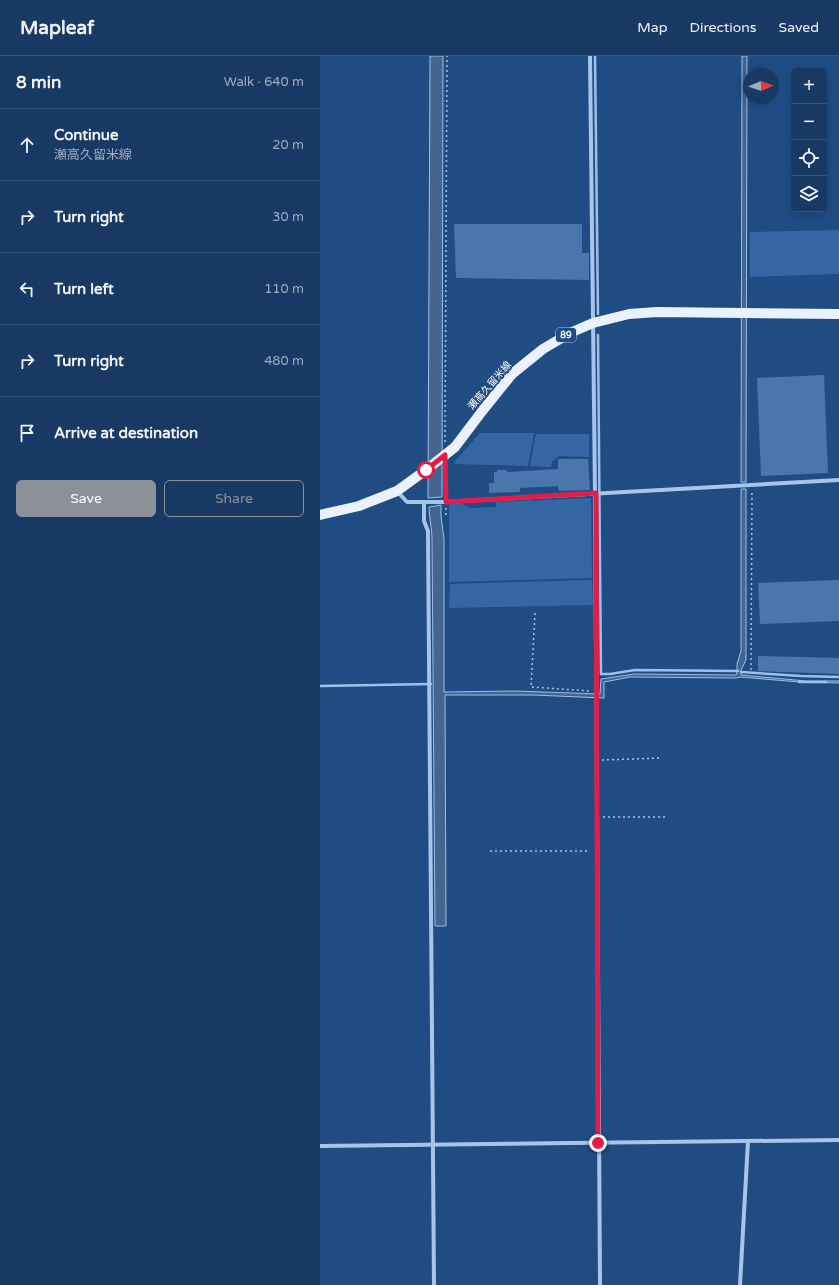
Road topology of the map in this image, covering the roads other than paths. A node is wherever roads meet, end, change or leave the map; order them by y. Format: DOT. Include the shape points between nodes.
graph roads {
  1 [pos="590,56"];
  2 [pos="839,314"];
  3 [pos="593,323"];
  4 [pos="839,480"];
  5 [pos="397,491"];
  6 [pos="596,493"];
  7 [pos="424,502"];
  8 [pos="320,515"];
  9 [pos="839,1140"];
  10 [pos="748,1141"];
  11 [pos="598,1143"];
  12 [pos="433,1144"];
  13 [pos="320,1146"];
  14 [pos="434,1285"];
  15 [pos="600,1285"];
  16 [pos="740,1285"];
  1 -- 3 [label="street"];
  2 -- 3 [label="main road, 瀬高久留米線 / 89" via="657,312 629,314"];
  3 -- 5 [label="main road, 瀬高久留米線 / 89" via="543,349 512,374 455,447"];
  3 -- 6 [label="street"];
  4 -- 6 [label="street"];
  5 -- 7 [label="street" via="407,502"];
  5 -- 8 [label="main road, 瀬高久留米線 / 89" via="359,506"];
  6 -- 7 [label="street"];
  6 -- 11 [label="street"];
  7 -- 12 [label="street" via="424,521 428,531"];
  9 -- 10 [label="street"];
  10 -- 11 [label="street"];
  10 -- 16 [label="street"];
  11 -- 12 [label="street"];
  11 -- 15 [label="street"];
  12 -- 13 [label="street"];
  12 -- 14 [label="street"];
}
